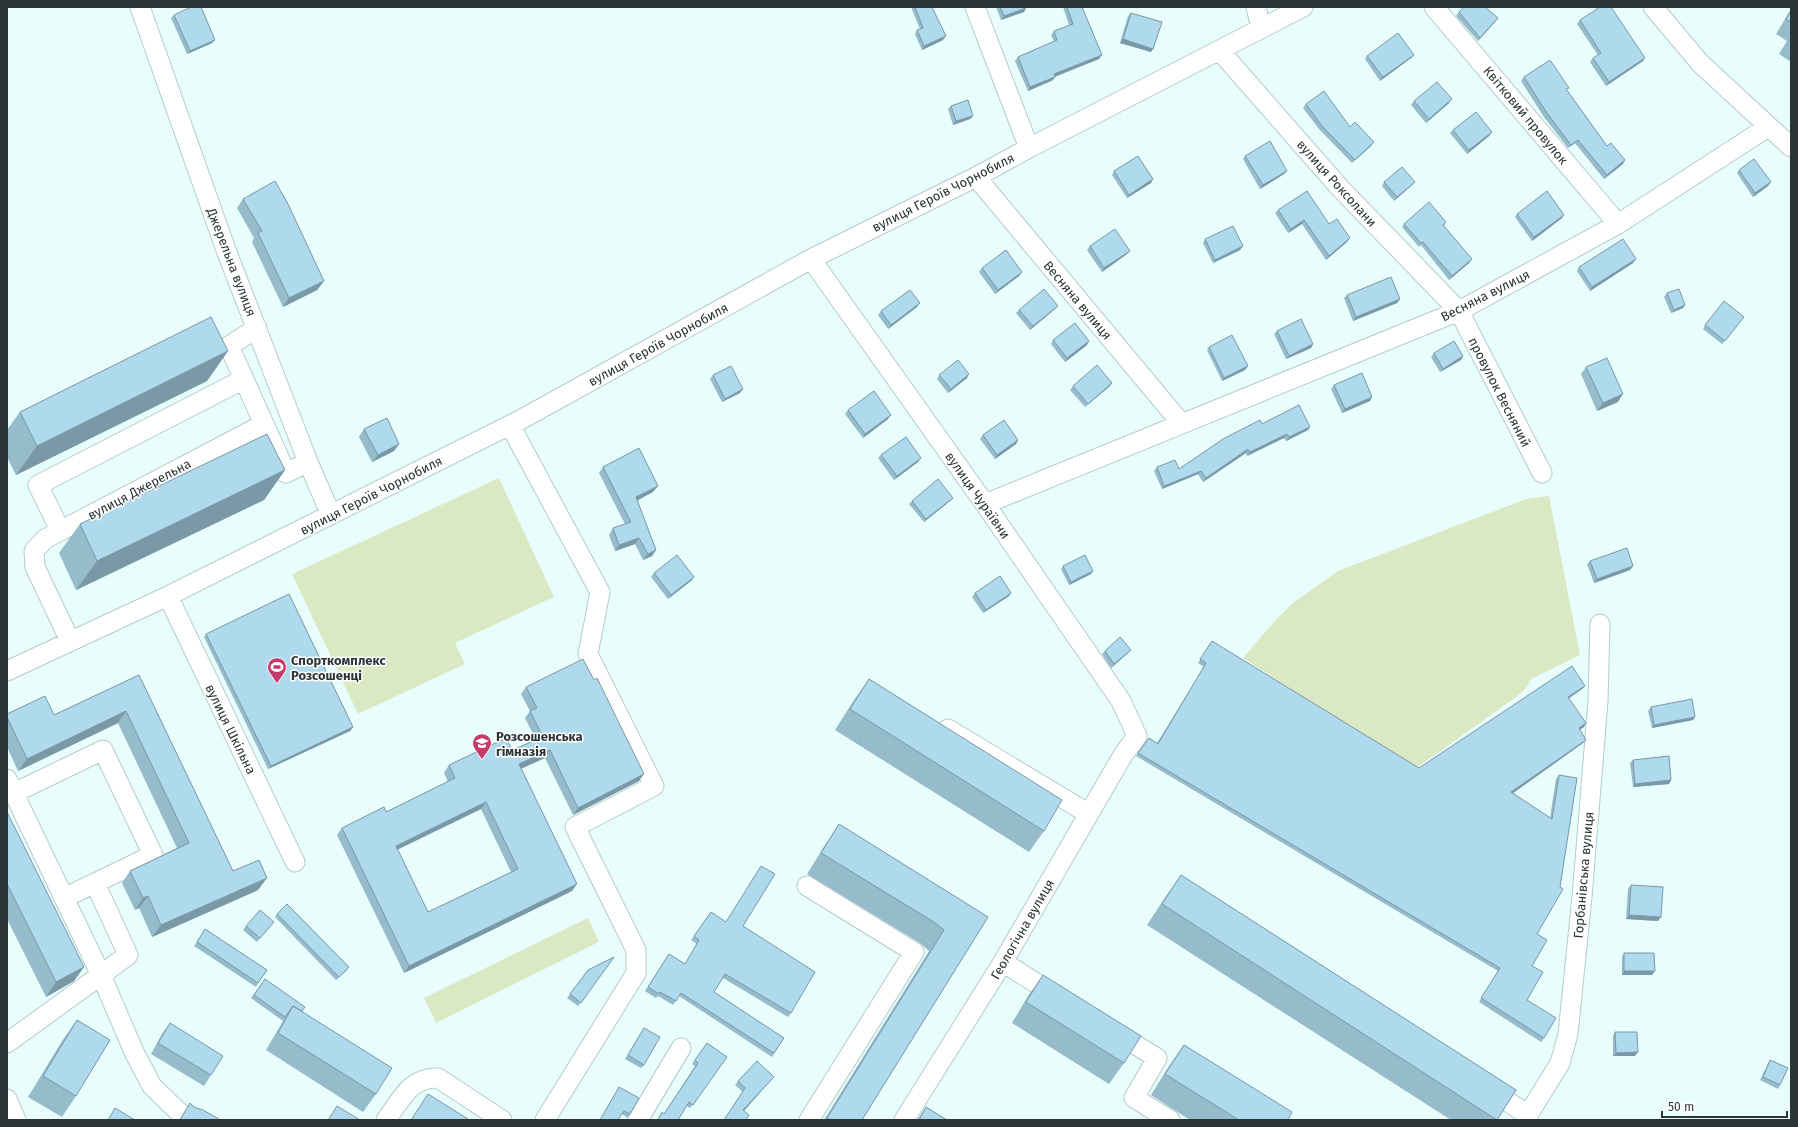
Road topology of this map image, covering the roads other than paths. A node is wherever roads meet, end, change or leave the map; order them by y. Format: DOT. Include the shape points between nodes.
graph roads {
  1 [pos="140,7"];
  2 [pos="975,7"];
  3 [pos="1256,7"];
  4 [pos="1303,7"];
  5 [pos="1434,7"];
  6 [pos="1653,7"];
  7 [pos="1261,28"];
  8 [pos="1220,51"];
  9 [pos="1768,127"];
  10 [pos="1791,147"];
  11 [pos="1029,148"];
  12 [pos="976,177"];
  13 [pos="1618,224"];
  14 [pos="811,259"];
  15 [pos="1459,311"];
  16 [pos="257,328"];
  17 [pos="244,379"];
  18 [pos="1181,423"];
  19 [pos="264,424"];
  20 [pos="510,425"];
  21 [pos="308,462"];
  22 [pos="1542,473"];
  23 [pos="985,504"];
  24 [pos="331,515"];
  25 [pos="60,530"];
  26 [pos="168,596"];
  27 [pos="1600,624"];
  28 [pos="70,640"];
  29 [pos="7,671"];
  30 [pos="932,720"];
  31 [pos="1137,736"];
  32 [pos="10,786"];
  33 [pos="1089,814"];
  34 [pos="295,862"];
  35 [pos="95,883"];
  36 [pos="807,886"];
  37 [pos="64,898"];
  38 [pos="1003,962"];
  39 [pos="101,975"];
  40 [pos="1076,1008"];
  41 [pos="1097,1021"];
  42 [pos="7,1043"];
  43 [pos="681,1048"];
  44 [pos="1475,1080"];
  45 [pos="7,1099"];
  46 [pos="1527,1118"];
  47 [pos="16,1120"];
  48 [pos="187,1120"];
  49 [pos="386,1120"];
  50 [pos="502,1120"];
  51 [pos="545,1120"];
  52 [pos="638,1120"];
  53 [pos="809,1120"];
  54 [pos="904,1120"];
  55 [pos="1170,1120"];
  1 -- 16 [label="street, Джерельна вулиця" via="226,250"];
  2 -- 11 [label="street"];
  3 -- 7 [label="street"];
  4 -- 7 [label="street, вулиця Героїв Чорнобиля"];
  5 -- 13 [label="street, Квітковий провулок"];
  6 -- 9 [label="street" via="1700,63"];
  7 -- 8 [label="street, вулиця Героїв Чорнобиля"];
  8 -- 11 [label="street, вулиця Героїв Чорнобиля"];
  8 -- 15 [label="street, вулиця Роксолани" via="1340,188"];
  9 -- 10 [label="street"];
  9 -- 13 [label="street, Весняна вулиця"];
  11 -- 12 [label="street, вулиця Героїв Чорнобиля"];
  12 -- 14 [label="street, вулиця Героїв Чорнобиля"];
  12 -- 18 [label="street, Весняна вулиця"];
  13 -- 15 [label="street, Весняна вулиця"];
  14 -- 20 [label="street, вулиця Героїв Чорнобиля"];
  14 -- 23 [label="street, вулиця Чураївни"];
  15 -- 18 [label="street, Весняна вулиця"];
  15 -- 22 [label="street, провулок Весняний"];
  16 -- 17 [label="street" via="230,346"];
  16 -- 21 [label="street, Джерельна вулиця"];
  17 -- 19 [label="street"];
  17 -- 25 [label="street" via="38,485"];
  18 -- 23 [label="street, Весняна вулиця"];
  19 -- 21 [label="street" via="286,474"];
  19 -- 25 [label="street, вулиця Джерельна"];
  20 -- 24 [label="street, вулиця Героїв Чорнобиля"];
  20 -- 51 [label="street" via="600,592 588,654 654,786 575,827 636,950 636,973"];
  21 -- 24 [label="street, Джерельна вулиця"];
  23 -- 31 [label="street, вулиця Чураївни" via="1121,701"];
  24 -- 26 [label="street, вулиця Героїв Чорнобиля"];
  25 -- 28 [label="street, вулиця Джерельна" via="45,539 34,551 35,567"];
  26 -- 28 [label="street, вулиця Героїв Чорнобиля"];
  26 -- 34 [label="street, вулиця Шкільна"];
  27 -- 46 [label="street, Горбанівська вулиця" via="1598,708 1568,1034 1560,1063"];
  28 -- 29 [label="street, вулиця Героїв Чорнобиля"];
  30 -- 33 [label="street"];
  31 -- 33 [label="street, Геологічна вулиця"];
  32 -- 35 [label="street" via="103,750 153,855"];
  32 -- 37 [label="street"];
  33 -- 38 [label="street, Геологічна вулиця"];
  35 -- 37 [label="street"];
  35 -- 39 [label="street" via="128,955"];
  36 -- 53 [label="street" via="914,952"];
  37 -- 39 [label="street"];
  38 -- 40 [label="street"];
  38 -- 54 [label="street, Геологічна вулиця"];
  39 -- 42 [label="street"];
  39 -- 48 [label="street" via="135,1054 152,1086"];
  41 -- 55 [label="street" via="1157,1058 1134,1098"];
  43 -- 52 [label="street"];
  44 -- 46 [label="street, Горбанівська вулиця"];
  45 -- 47 [label="street"];
  49 -- 50 [label="street" via="412,1085 425,1079 438,1078"];
}
